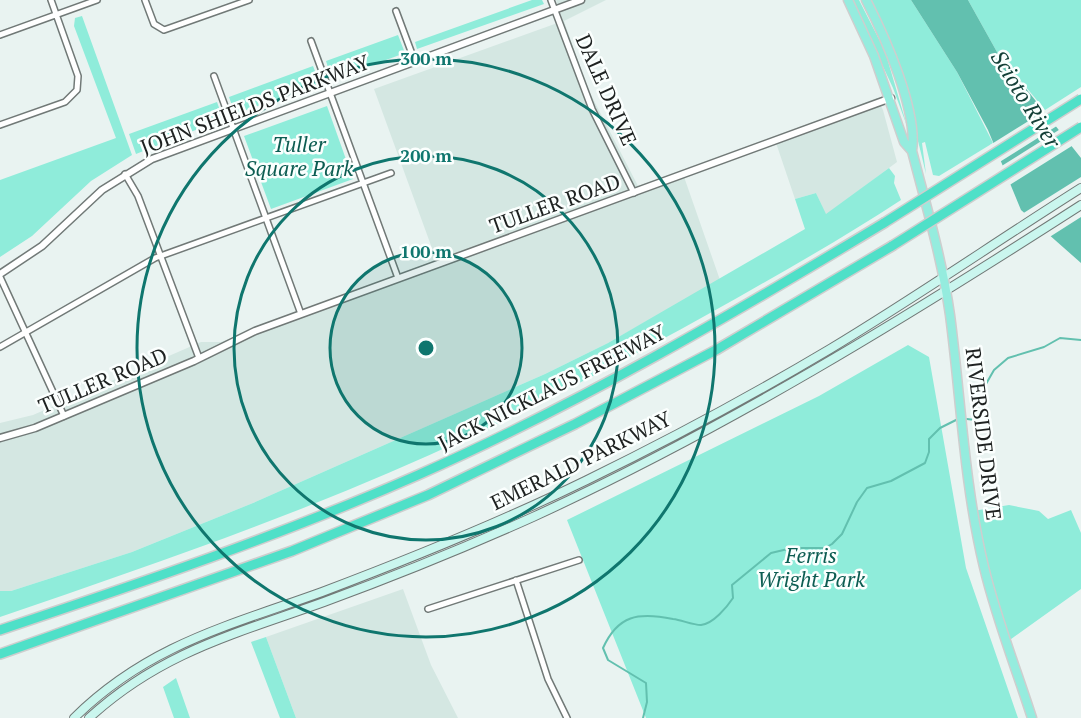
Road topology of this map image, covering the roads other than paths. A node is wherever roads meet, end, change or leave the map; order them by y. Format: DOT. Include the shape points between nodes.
graph roads {
  1 [pos="51,0"];
  2 [pos="97,0"];
  3 [pos="145,0"];
  4 [pos="249,0"];
  5 [pos="551,0"];
  6 [pos="581,0"];
  7 [pos="848,0"];
  8 [pos="866,0"];
  9 [pos="396,11"];
  10 [pos="555,11"];
  11 [pos="56,15"];
  12 [pos="0,35"];
  13 [pos="311,41"];
  14 [pos="416,62"];
  15 [pos="214,76"];
  16 [pos="330,93"];
  17 [pos="891,98"];
  18 [pos="1081,99"];
  19 [pos="0,125"];
  20 [pos="1081,127"];
  21 [pos="233,128"];
  22 [pos="912,151"];
  23 [pos="391,173"];
  24 [pos="125,174"];
  25 [pos="364,183"];
  26 [pos="1081,188"];
  27 [pos="633,193"];
  28 [pos="1081,205"];
  29 [pos="266,219"];
  30 [pos="160,256"];
  31 [pos="0,275"];
  32 [pos="943,277"];
  33 [pos="398,278"];
  34 [pos="945,292"];
  35 [pos="301,314"];
  36 [pos="27,333"];
  37 [pos="0,347"];
  38 [pos="199,358"];
  39 [pos="64,416"];
  40 [pos="0,438"];
  41 [pos="579,560"];
  42 [pos="516,580"];
  43 [pos="428,609"];
  44 [pos="0,630"];
  45 [pos="1,654"];
  46 [pos="74,718"];
  47 [pos="89,718"];
  48 [pos="567,718"];
  49 [pos="1032,718"];
  1 -- 11 [label="street"];
  2 -- 11 [label="street"];
  3 -- 4 [label="street" via="154,24 166,30"];
  5 -- 10 [label="street, DALE DRIVE"];
  6 -- 10 [label="street, JOHN SHIELDS PARKWAY"];
  7 -- 17 [label="main road, RIVERSIDE DRIVE"];
  8 -- 22 [label="main road, RIVERSIDE DRIVE" via="896,71 914,138"];
  9 -- 14 [label="street"];
  10 -- 14 [label="street, JOHN SHIELDS PARKWAY"];
  10 -- 27 [label="street, DALE DRIVE" via="592,110"];
  11 -- 12 [label="street"];
  11 -- 19 [label="street" via="78,76 76,91 65,102"];
  13 -- 16 [label="street"];
  14 -- 16 [label="street, JOHN SHIELDS PARKWAY"];
  15 -- 21 [label="street"];
  16 -- 21 [label="street, JOHN SHIELDS PARKWAY"];
  16 -- 25 [label="street"];
  17 -- 22 [label="main road, RIVERSIDE DRIVE" via="904,142"];
  17 -- 27 [label="street, TULLER ROAD"];
  18 -- 44 [label="highway, JACK NICKLAUS FREEWAY, bridge" via="705,330 564,405 419,475 231,550"];
  20 -- 45 [label="highway, JACK NICKLAUS FREEWAY, bridge" via="892,246 716,350 575,424 428,495 292,551"];
  21 -- 24 [label="street, JOHN SHIELDS PARKWAY" via="171,151"];
  21 -- 29 [label="street"];
  22 -- 32 [label="main road, RIVERSIDE DRIVE"];
  23 -- 25 [label="street"];
  24 -- 30 [label="street" via="138,196"];
  24 -- 31 [label="street, JOHN SHIELDS PARKWAY" via="96,194 42,246"];
  25 -- 29 [label="street"];
  25 -- 33 [label="street"];
  26 -- 32 [label="main road, EMERALD PARKWAY"];
  27 -- 33 [label="street, TULLER ROAD"];
  28 -- 34 [label="main road, EMERALD PARKWAY"];
  29 -- 30 [label="street"];
  29 -- 35 [label="street"];
  30 -- 36 [label="street"];
  30 -- 38 [label="street"];
  31 -- 36 [label="street"];
  32 -- 34 [label="main road, RIVERSIDE DRIVE"];
  32 -- 46 [label="main road, EMERALD PARKWAY" via="710,418 498,521 410,558 181,642 120,679"];
  33 -- 35 [label="street, TULLER ROAD"];
  34 -- 47 [label="main road, EMERALD PARKWAY" via="715,427 584,493 413,568 186,652 135,681"];
  34 -- 49 [label="main road, RIVERSIDE DRIVE" via="961,401 967,483 984,568"];
  35 -- 38 [label="street, TULLER ROAD"];
  36 -- 37 [label="street"];
  36 -- 39 [label="street"];
  38 -- 39 [label="street, TULLER ROAD"];
  39 -- 40 [label="street, TULLER ROAD"];
  41 -- 42 [label="street"];
  42 -- 43 [label="street"];
  42 -- 48 [label="street" via="548,679"];
}
